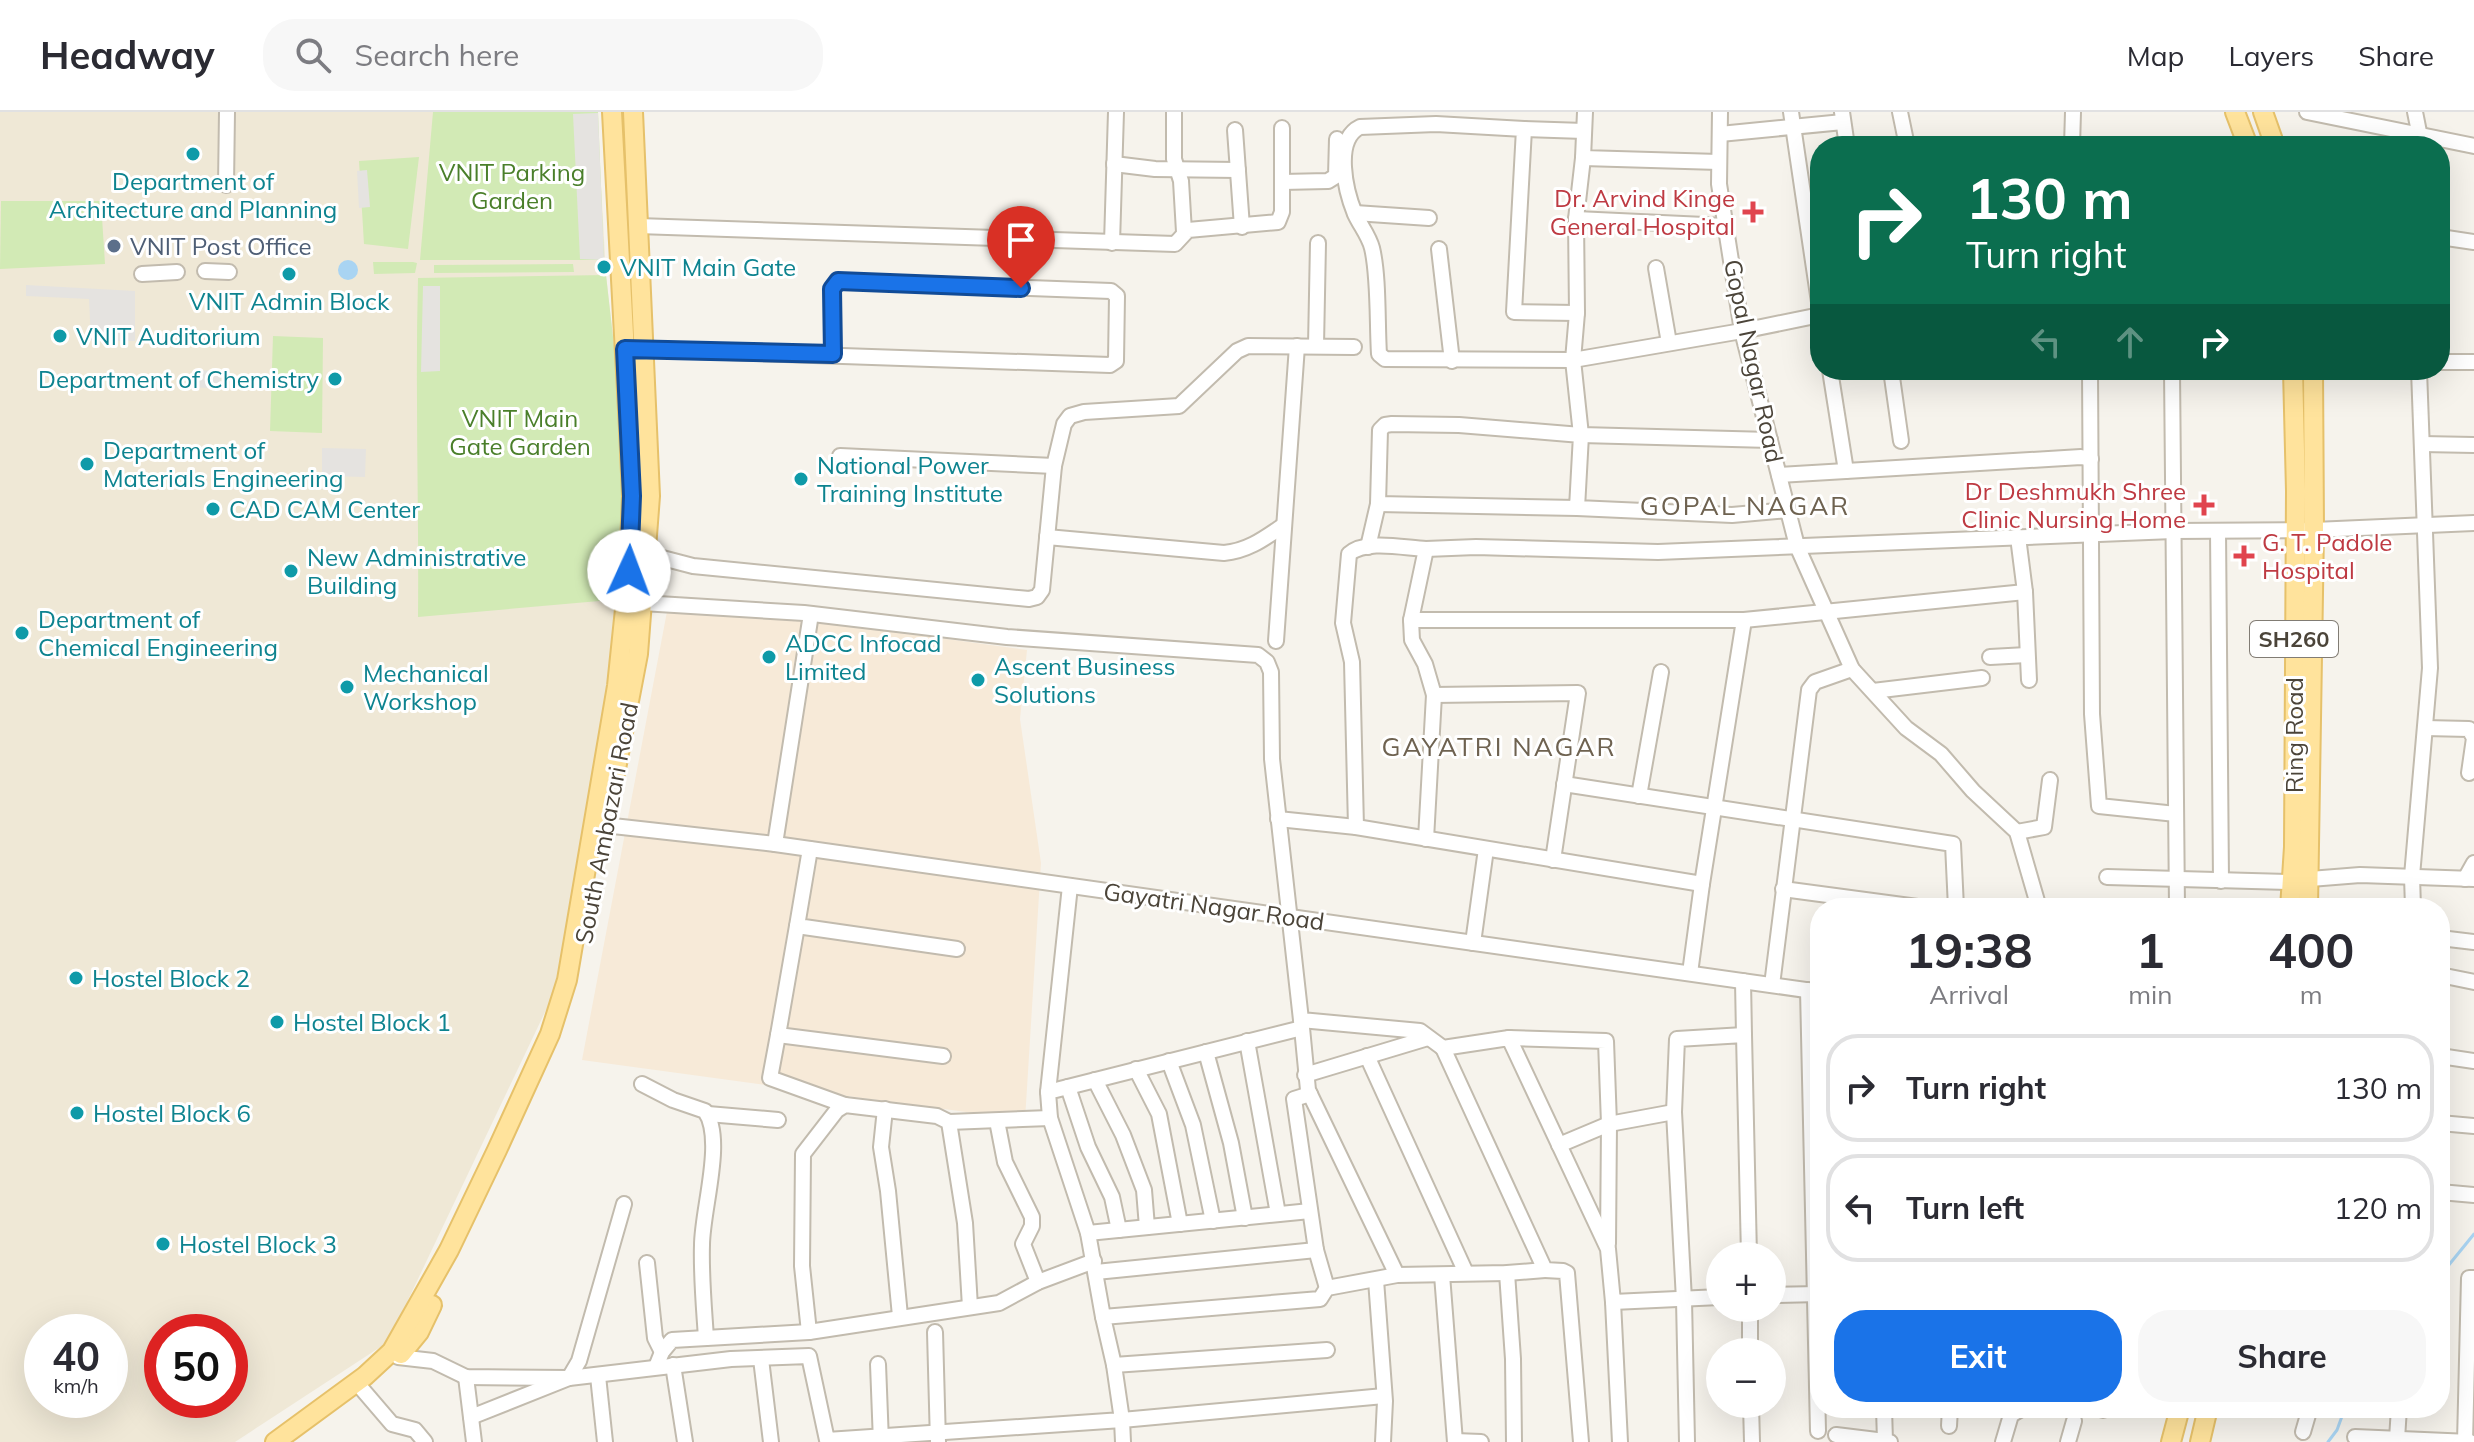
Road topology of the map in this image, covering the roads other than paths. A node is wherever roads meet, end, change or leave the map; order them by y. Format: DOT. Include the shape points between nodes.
graph roads {
  1 [pos="227,112"];
  2 [pos="612,112"];
  3 [pos="633,112"];
  4 [pos="1116,112"];
  5 [pos="1174,112"];
  6 [pos="1585,112"];
  7 [pos="1720,112"];
  8 [pos="1791,112"];
  9 [pos="1900,112"];
  10 [pos="2073,112"];
  11 [pos="2235,112"];
  12 [pos="2263,112"];
  13 [pos="2307,112"];
  14 [pos="2415,112"];
  15 [pos="1843,117"];
  16 [pos="1436,118"];
  17 [pos="1282,128"];
  18 [pos="1793,128"];
  19 [pos="1524,129"];
  20 [pos="1235,130"];
  21 [pos="1584,131"];
  22 [pos="1720,134"];
  23 [pos="1905,136"];
  24 [pos="2072,136"];
  25 [pos="2244,136"];
  26 [pos="2271,136"];
  27 [pos="2401,136"];
  28 [pos="2420,136"];
  29 [pos="1337,139"];
  30 [pos="2450,144"];
  31 [pos="2474,146"];
  32 [pos="1583,158"];
  33 [pos="1719,162"];
  34 [pos="1114,164"];
  35 [pos="1178,169"];
  36 [pos="1238,170"];
  37 [pos="1282,182"];
  38 [pos="226,185"];
  39 [pos="1355,213"];
  40 [pos="1429,218"];
  41 [pos="1576,219"];
  42 [pos="638,226"];
  43 [pos="1726,226"];
  44 [pos="1242,227"];
  45 [pos="1184,232"];
  46 [pos="2450,238"];
  47 [pos="2474,242"];
  48 [pos="1112,243"];
  49 [pos="1318,243"];
  50 [pos="1810,244"];
  51 [pos="1439,249"];
  52 [pos="1656,268"];
  53 [pos="205,271"];
  54 [pos="177,272"];
  55 [pos="229,272"];
  56 [pos="142,274"];
  57 [pos="1577,313"];
  58 [pos="1810,314"];
  59 [pos="1742,331"];
  60 [pos="1669,343"];
  61 [pos="1297,346"];
  62 [pos="1316,346"];
  63 [pos="1354,347"];
  64 [pos="634,349"];
  65 [pos="833,354"];
  66 [pos="1573,360"];
  67 [pos="1452,361"];
  68 [pos="2450,362"];
  69 [pos="2474,362"];
  70 [pos="1832,380"];
  71 [pos="1892,380"];
  72 [pos="2090,380"];
  73 [pos="2172,380"];
  74 [pos="2294,380"];
  75 [pos="2312,380"];
  76 [pos="2419,380"];
  77 [pos="1581,435"];
  78 [pos="1770,440"];
  79 [pos="1901,441"];
  80 [pos="2422,444"];
  81 [pos="2474,445"];
  82 [pos="840,456"];
  83 [pos="2091,459"];
  84 [pos="1054,466"];
  85 [pos="1846,471"];
  86 [pos="1779,475"];
  87 [pos="1378,504"];
  88 [pos="1577,508"];
  89 [pos="1788,510"];
  90 [pos="2424,523"];
  91 [pos="2474,523"];
  92 [pos="1284,525"];
  93 [pos="2305,530"];
  94 [pos="2173,531"];
  95 [pos="2218,531"];
  96 [pos="2092,534"];
  97 [pos="1047,537"];
  98 [pos="2018,537"];
  99 [pos="1797,546"];
  100 [pos="1368,547"];
  101 [pos="1426,549"];
  102 [pos="647,554"];
  103 [pos="2025,592"];
  104 [pos="642,603"];
  105 [pos="1826,613"];
  106 [pos="811,614"];
  107 [pos="1411,620"];
  108 [pos="1744,620"];
  109 [pos="1276,641"];
  110 [pos="2027,655"];
  111 [pos="1990,657"];
  112 [pos="1852,669"];
  113 [pos="1661,672"];
  114 [pos="1982,678"];
  115 [pos="2029,680"];
  116 [pos="1873,691"];
  117 [pos="1434,695"];
  118 [pos="2425,728"];
  119 [pos="2469,773"];
  120 [pos="2050,780"];
  121 [pos="1564,784"];
  122 [pos="1639,796"];
  123 [pos="1716,807"];
  124 [pos="2176,814"];
  125 [pos="1278,819"];
  126 [pos="1792,820"];
  127 [pos="601,824"];
  128 [pos="1356,827"];
  129 [pos="2017,832"];
  130 [pos="1426,839"];
  131 [pos="775,844"];
  132 [pos="810,849"];
  133 [pos="1486,849"];
  134 [pos="1553,860"];
  135 [pos="2474,863"];
  136 [pos="2412,876"];
  137 [pos="2107,877"];
  138 [pos="2310,879"];
  139 [pos="2470,879"];
  140 [pos="2177,881"];
  141 [pos="2221,881"];
  142 [pos="2290,882"];
  143 [pos="1702,884"];
  144 [pos="1070,886"];
  145 [pos="1783,889"];
  146 [pos="1850,898"];
  147 [pos="1956,898"];
  148 [pos="2036,898"];
  149 [pos="2177,898"];
  150 [pos="2290,898"];
  151 [pos="2309,898"];
  152 [pos="2413,898"];
  153 [pos="1288,917"];
  154 [pos="797,926"];
  155 [pos="2450,939"];
  156 [pos="2474,942"];
  157 [pos="1473,943"];
  158 [pos="957,949"];
  159 [pos="1690,973"];
  160 [pos="2450,977"];
  161 [pos="1743,981"];
  162 [pos="2474,982"];
  163 [pos="1772,985"];
  164 [pos="1810,990"];
  165 [pos="1301,1024"];
  166 [pos="778,1035"];
  167 [pos="1744,1035"];
  168 [pos="1428,1038"];
  169 [pos="1509,1038"];
  170 [pos="1247,1041"];
  171 [pos="1443,1048"];
  172 [pos="1206,1052"];
  173 [pos="943,1056"];
  174 [pos="1367,1056"];
  175 [pos="2450,1057"];
  176 [pos="1169,1061"];
  177 [pos="2474,1061"];
  178 [pos="1136,1069"];
  179 [pos="1305,1075"];
  180 [pos="1095,1080"];
  181 [pos="642,1084"];
  182 [pos="1068,1087"];
  183 [pos="1048,1092"];
  184 [pos="1310,1094"];
  185 [pos="845,1105"];
  186 [pos="885,1109"];
  187 [pos="1674,1112"];
  188 [pos="708,1114"];
  189 [pos="1050,1118"];
  190 [pos="778,1120"];
  191 [pos="949,1122"];
  192 [pos="1609,1124"];
  193 [pos="2450,1124"];
  194 [pos="998,1126"];
  195 [pos="2474,1126"];
  196 [pos="1559,1145"];
  197 [pos="2450,1193"];
  198 [pos="2474,1195"];
  199 [pos="624,1204"];
  200 [pos="1310,1211"];
  201 [pos="1278,1214"];
  202 [pos="1245,1218"];
  203 [pos="1213,1221"];
  204 [pos="1180,1224"];
  205 [pos="1147,1227"];
  206 [pos="1119,1230"];
  207 [pos="1088,1233"];
  208 [pos="1749,1242"];
  209 [pos="1608,1249"];
  210 [pos="1316,1250"];
  211 [pos="647,1263"];
  212 [pos="1095,1267"];
  213 [pos="1545,1270"];
  214 [pos="1466,1273"];
  215 [pos="1507,1273"];
  216 [pos="1397,1275"];
  217 [pos="1442,1275"];
  218 [pos="2474,1278"];
  219 [pos="1376,1280"];
  220 [pos="1038,1282"];
  221 [pos="1327,1288"];
  222 [pos="1810,1294"];
  223 [pos="1786,1295"];
  224 [pos="1706,1298"];
  225 [pos="1684,1300"];
  226 [pos="1613,1302"];
  227 [pos="970,1307"];
  228 [pos="900,1316"];
  229 [pos="1103,1317"];
  230 [pos="809,1332"];
  231 [pos="935,1332"];
  232 [pos="706,1338"];
  233 [pos="1327,1350"];
  234 [pos="662,1352"];
  235 [pos="395,1354"];
  236 [pos="761,1359"];
  237 [pos="878,1364"];
  238 [pos="673,1365"];
  239 [pos="1114,1365"];
  240 [pos="656,1367"];
  241 [pos="598,1376"];
  242 [pos="466,1377"];
  243 [pos="569,1378"];
  244 [pos="362,1389"];
  245 [pos="1384,1396"];
  246 [pos="471,1417"];
  247 [pos="1751,1418"];
  248 [pos="1818,1418"];
  249 [pos="1885,1418"];
  250 [pos="1949,1418"];
  251 [pos="2010,1418"];
  252 [pos="2177,1418"];
  253 [pos="2206,1418"];
  254 [pos="2307,1418"];
  255 [pos="2398,1418"];
  256 [pos="1122,1420"];
  257 [pos="2074,1421"];
  258 [pos="1949,1426"];
  259 [pos="1818,1431"];
  260 [pos="2303,1432"];
  261 [pos="980,1435"];
  262 [pos="1836,1435"];
  263 [pos="937,1437"];
  264 [pos="2355,1437"];
  265 [pos="881,1439"];
  266 [pos="2397,1439"];
  267 [pos="827,1441"];
  268 [pos="1455,1441"];
  269 [pos="2449,1441"];
  270 [pos="275,1442"];
  271 [pos="291,1442"];
  272 [pos="425,1442"];
  273 [pos="474,1442"];
  274 [pos="605,1442"];
  275 [pos="685,1442"];
  276 [pos="771,1442"];
  277 [pos="1123,1442"];
  278 [pos="1383,1442"];
  279 [pos="1481,1442"];
  280 [pos="1514,1442"];
  281 [pos="1581,1442"];
  282 [pos="1620,1442"];
  283 [pos="1687,1442"];
  284 [pos="1752,1442"];
  285 [pos="1888,1442"];
  286 [pos="2003,1442"];
  287 [pos="2068,1442"];
  288 [pos="2171,1442"];
  289 [pos="2200,1442"];
  290 [pos="2468,1442"];
  1 -- 38 [label="street"];
  2 -- 64 [label="main road"];
  3 -- 42 [label="main road, South Ambazari Road"];
  4 -- 34 [label="street"];
  5 -- 35 [label="street"];
  6 -- 21 [label="street"];
  7 -- 22 [label="street, Gopal Nagar Road"];
  8 -- 18 [label="street"];
  9 -- 23 [label="street"];
  10 -- 24 [label="street"];
  11 -- 25 [label="main road"];
  12 -- 26 [label="main road"];
  13 -- 27 [label="street"];
  14 -- 28 [label="street"];
  15 -- 18 [label="street"];
  16 -- 19 [label="street"];
  16 -- 39 [label="street" via="1360,127 1351,134 1345,160"];
  17 -- 37 [label="street"];
  18 -- 22 [label="street"];
  18 -- 50 [label="street"];
  19 -- 21 [label="street"];
  19 -- 57 [label="street" via="1514,312"];
  20 -- 36 [label="street"];
  21 -- 32 [label="street"];
  22 -- 33 [label="street, Gopal Nagar Road"];
  29 -- 37 [label="street" via="1336,176 1328,181"];
  30 -- 31 [label="street"];
  32 -- 33 [label="street"];
  32 -- 41 [label="street"];
  33 -- 43 [label="street, Gopal Nagar Road"];
  34 -- 35 [label="street"];
  34 -- 48 [label="street"];
  35 -- 36 [label="street"];
  35 -- 45 [label="street"];
  36 -- 44 [label="street"];
  37 -- 44 [label="street" via="1278,222"];
  39 -- 40 [label="street"];
  39 -- 67 [label="street" via="1371,244 1379,354 1385,359"];
  41 -- 43 [label="street"];
  41 -- 57 [label="street"];
  42 -- 48 [label="street"];
  42 -- 64 [label="main road, South Ambazari Road"];
  43 -- 59 [label="street, Gopal Nagar Road"];
  44 -- 45 [label="street"];
  45 -- 48 [label="street" via="1175,244"];
  46 -- 47 [label="street"];
  49 -- 62 [label="street"];
  51 -- 67 [label="street"];
  52 -- 60 [label="street"];
  53 -- 55 [label="street"];
  54 -- 56 [label="street"];
  57 -- 66 [label="street"];
  58 -- 59 [label="street"];
  59 -- 60 [label="street"];
  59 -- 78 [label="street, Gopal Nagar Road"];
  60 -- 66 [label="street"];
  61 -- 62 [label="street"];
  61 -- 84 [label="street" via="1248,346 1237,351 1179,406 1077,412 1064,424"];
  61 -- 92 [label="street"];
  62 -- 63 [label="street"];
  64 -- 65 [label="street"];
  64 -- 102 [label="main road, South Ambazari Road" via="650,496"];
  64 -- 127 [label="main road" via="628,599"];
  65 -- 65 [label="street" via="1110,365 1116,361 1117,296 1111,291 838,281 832,289"];
  66 -- 67 [label="street"];
  66 -- 77 [label="street"];
  68 -- 69 [label="street"];
  70 -- 85 [label="street"];
  71 -- 79 [label="street"];
  72 -- 83 [label="street"];
  73 -- 94 [label="street"];
  74 -- 93 [label="main road, Ring Road / SH260"];
  75 -- 93 [label="main road, Ring Road / SH260"];
  76 -- 80 [label="street"];
  77 -- 78 [label="street"];
  77 -- 87 [label="street" via="1385,425 1380,430"];
  77 -- 88 [label="street"];
  78 -- 86 [label="street, Gopal Nagar Road"];
  80 -- 81 [label="street"];
  80 -- 90 [label="street"];
  82 -- 84 [label="street"];
  83 -- 85 [label="street"];
  83 -- 96 [label="street"];
  84 -- 97 [label="street"];
  85 -- 86 [label="street"];
  86 -- 89 [label="street, Gopal Nagar Road"];
  87 -- 88 [label="street"];
  87 -- 100 [label="street"];
  88 -- 89 [label="street" via="1732,515"];
  89 -- 99 [label="street, Gopal Nagar Road"];
  90 -- 91 [label="street"];
  90 -- 93 [label="street"];
  90 -- 118 [label="street" via="2430,668"];
  92 -- 97 [label="street" via="1233,552"];
  92 -- 109 [label="street"];
  93 -- 95 [label="street"];
  93 -- 138 [label="main road, Ring Road / SH260"];
  93 -- 142 [label="main road, Ring Road / SH260"];
  94 -- 95 [label="street"];
  94 -- 96 [label="street"];
  94 -- 124 [label="street"];
  95 -- 141 [label="street"];
  96 -- 98 [label="street"];
  96 -- 124 [label="street" via="2092,714 2099,806"];
  97 -- 102 [label="street" via="1042,590 1029,599 693,566"];
  98 -- 99 [label="street"];
  98 -- 103 [label="street"];
  99 -- 101 [label="street" via="1658,552"];
  99 -- 105 [label="street, Gopal Nagar Road"];
  100 -- 101 [label="street"];
  100 -- 128 [label="street" via="1349,554 1343,623 1352,662"];
  101 -- 107 [label="street"];
  102 -- 104 [label="main road, South Ambazari Road"];
  103 -- 105 [label="street"];
  103 -- 110 [label="street"];
  104 -- 106 [label="street"];
  104 -- 127 [label="main road, South Ambazari Road" via="638,654"];
  105 -- 108 [label="street"];
  105 -- 112 [label="street, Gopal Nagar Road"];
  106 -- 125 [label="street" via="1007,637 1258,655 1271,672"];
  106 -- 131 [label="street"];
  107 -- 108 [label="street"];
  107 -- 117 [label="street" via="1412,640"];
  108 -- 123 [label="street"];
  110 -- 111 [label="street"];
  110 -- 115 [label="street"];
  112 -- 116 [label="street, Gopal Nagar Road"];
  112 -- 126 [label="street" via="1815,682 1809,690"];
  113 -- 122 [label="street"];
  114 -- 116 [label="street"];
  116 -- 129 [label="street, Gopal Nagar Road"];
  117 -- 121 [label="street" via="1578,693"];
  117 -- 130 [label="street"];
  118 -- 119 [label="street" via="2469,729 2474,738"];
  118 -- 136 [label="street"];
  120 -- 129 [label="street" via="2044,827"];
  121 -- 122 [label="street"];
  121 -- 134 [label="street"];
  122 -- 123 [label="street"];
  123 -- 126 [label="street"];
  123 -- 143 [label="street"];
  124 -- 140 [label="street"];
  125 -- 128 [label="street"];
  125 -- 153 [label="street"];
  126 -- 145 [label="street"];
  126 -- 147 [label="street" via="1953,844"];
  127 -- 131 [label="street, Gayatri Nagar Road"];
  127 -- 235 [label="main road, South Ambazari Road" via="573,996 553,1058 419,1332"];
  128 -- 130 [label="street"];
  129 -- 148 [label="street"];
  130 -- 133 [label="street"];
  131 -- 132 [label="street, Gayatri Nagar Road"];
  132 -- 144 [label="street, Gayatri Nagar Road"];
  132 -- 154 [label="street"];
  133 -- 134 [label="street"];
  133 -- 157 [label="street"];
  134 -- 143 [label="street"];
  135 -- 139 [label="street"];
  136 -- 138 [label="street"];
  136 -- 139 [label="street"];
  136 -- 152 [label="street"];
  137 -- 140 [label="street"];
  138 -- 151 [label="main road, Ring Road / SH260"];
  140 -- 141 [label="street"];
  140 -- 149 [label="street"];
  141 -- 142 [label="street"];
  142 -- 150 [label="main road, Ring Road / SH260"];
  143 -- 159 [label="street"];
  144 -- 153 [label="street, Gayatri Nagar Road"];
  144 -- 183 [label="street"];
  145 -- 146 [label="street"];
  145 -- 163 [label="street"];
  153 -- 157 [label="street, Gayatri Nagar Road"];
  153 -- 165 [label="street"];
  154 -- 158 [label="street"];
  154 -- 166 [label="street"];
  155 -- 156 [label="street"];
  157 -- 159 [label="street, Gayatri Nagar Road"];
  159 -- 161 [label="street, Gayatri Nagar Road"];
  160 -- 162 [label="street"];
  161 -- 163 [label="street, Gayatri Nagar Road"];
  161 -- 167 [label="street"];
  163 -- 164 [label="street, Gayatri Nagar Road"];
  165 -- 168 [label="street" via="1420,1031"];
  165 -- 170 [label="street"];
  165 -- 179 [label="street"];
  166 -- 173 [label="street"];
  166 -- 185 [label="street" via="770,1078"];
  167 -- 187 [label="street" via="1677,1039"];
  167 -- 208 [label="street"];
  168 -- 171 [label="street"];
  168 -- 174 [label="street"];
  169 -- 171 [label="street"];
  169 -- 192 [label="street" via="1606,1041"];
  169 -- 196 [label="street"];
  170 -- 172 [label="street"];
  170 -- 201 [label="street"];
  171 -- 213 [label="street"];
  172 -- 176 [label="street"];
  172 -- 202 [label="street"];
  174 -- 179 [label="street"];
  174 -- 214 [label="street"];
  175 -- 177 [label="street"];
  176 -- 178 [label="street"];
  176 -- 203 [label="street" via="1193,1125"];
  178 -- 180 [label="street"];
  178 -- 204 [label="street" via="1159,1114"];
  179 -- 184 [label="street"];
  180 -- 182 [label="street"];
  180 -- 205 [label="street" via="1144,1190"];
  181 -- 188 [label="street"];
  182 -- 183 [label="street"];
  182 -- 206 [label="street" via="1112,1197"];
  183 -- 189 [label="street"];
  184 -- 200 [label="street" via="1294,1099"];
  184 -- 216 [label="street"];
  185 -- 186 [label="street"];
  185 -- 230 [label="street" via="803,1154 802,1266"];
  186 -- 191 [label="street"];
  186 -- 228 [label="street" via="881,1147"];
  187 -- 192 [label="street"];
  187 -- 225 [label="street"];
  188 -- 190 [label="street"];
  188 -- 232 [label="street" via="713,1141 702,1243"];
  189 -- 191 [label="street"];
  189 -- 207 [label="street"];
  191 -- 227 [label="street" via="965,1223"];
  192 -- 196 [label="street"];
  192 -- 209 [label="street"];
  193 -- 195 [label="street"];
  194 -- 220 [label="street" via="1005,1162 1032,1217 1023,1244"];
  196 -- 209 [label="street"];
  197 -- 198 [label="street"];
  199 -- 243 [label="street" via="579,1361"];
  200 -- 201 [label="street"];
  200 -- 210 [label="street"];
  201 -- 202 [label="street"];
  202 -- 203 [label="street"];
  203 -- 204 [label="street"];
  204 -- 205 [label="street"];
  205 -- 206 [label="street"];
  206 -- 207 [label="street"];
  207 -- 212 [label="street"];
  209 -- 226 [label="street"];
  210 -- 212 [label="street"];
  210 -- 221 [label="street"];
  211 -- 234 [label="street" via="655,1338"];
  212 -- 220 [label="street"];
  212 -- 229 [label="street"];
  213 -- 215 [label="street"];
  213 -- 281 [label="street" via="1567,1273"];
  214 -- 215 [label="street"];
  214 -- 217 [label="street"];
  215 -- 280 [label="street"];
  216 -- 217 [label="street"];
  216 -- 219 [label="street"];
  217 -- 268 [label="street"];
  218 -- 290 [label="street" via="2469,1278"];
  219 -- 221 [label="street"];
  219 -- 245 [label="street"];
  220 -- 227 [label="street" via="999,1303"];
  221 -- 229 [label="street" via="1320,1299"];
  222 -- 223 [label="street"];
  224 -- 225 [label="street"];
  225 -- 226 [label="street"];
  225 -- 283 [label="street"];
  226 -- 282 [label="street"];
  227 -- 228 [label="street"];
  228 -- 230 [label="street"];
  229 -- 239 [label="street"];
  230 -- 232 [label="street"];
  231 -- 263 [label="street"];
  232 -- 234 [label="street" via="672,1340"];
  233 -- 239 [label="street"];
  234 -- 240 [label="street"];
  235 -- 242 [label="street" via="433,1361"];
  235 -- 244 [label="main road, South Ambazari Road"];
  235 -- 270 [label="main road"];
  236 -- 238 [label="street"];
  236 -- 267 [label="street" via="809,1356"];
  236 -- 276 [label="street"];
  237 -- 265 [label="street"];
  238 -- 240 [label="street"];
  238 -- 275 [label="street"];
  239 -- 256 [label="street"];
  240 -- 241 [label="street"];
  241 -- 243 [label="street"];
  241 -- 274 [label="street"];
  242 -- 243 [label="street"];
  242 -- 246 [label="street"];
  243 -- 246 [label="street"];
  244 -- 271 [label="main road, South Ambazari Road"];
  244 -- 272 [label="street" via="392,1424 415,1430"];
  245 -- 256 [label="street"];
  245 -- 278 [label="street"];
  246 -- 273 [label="street"];
  247 -- 284 [label="street"];
  248 -- 259 [label="street"];
  249 -- 285 [label="street"];
  250 -- 258 [label="street"];
  251 -- 286 [label="street"];
  252 -- 288 [label="main road"];
  253 -- 289 [label="main road"];
  254 -- 260 [label="street"];
  255 -- 266 [label="street"];
  256 -- 261 [label="street"];
  256 -- 277 [label="street"];
  257 -- 287 [label="street"];
  261 -- 263 [label="street"];
  262 -- 285 [label="street"];
  263 -- 265 [label="street"];
  264 -- 266 [label="street"];
  265 -- 267 [label="street"];
  266 -- 269 [label="street"];
  268 -- 279 [label="street"];
  269 -- 290 [label="street"];
}
